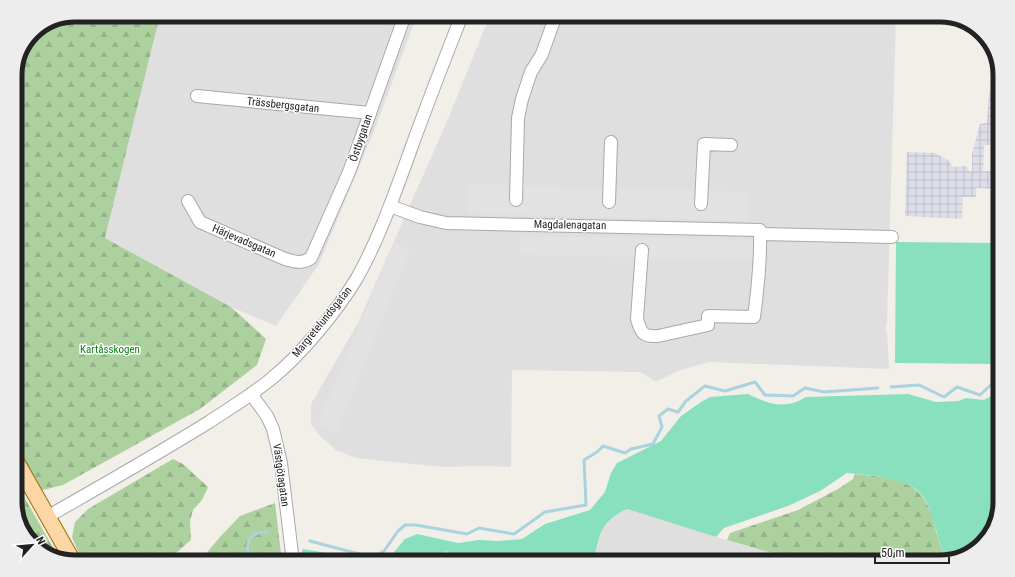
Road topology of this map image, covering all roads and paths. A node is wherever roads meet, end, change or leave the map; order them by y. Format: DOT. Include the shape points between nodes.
graph roads {
  1 [pos="402,22"];
  2 [pos="459,22"];
  3 [pos="553,22"];
  4 [pos="197,96"];
  5 [pos="370,113"];
  6 [pos="611,142"];
  7 [pos="731,144"];
  8 [pos="516,200"];
  9 [pos="188,201"];
  10 [pos="609,202"];
  11 [pos="702,204"];
  12 [pos="390,206"];
  13 [pos="756,231"];
  14 [pos="892,237"];
  15 [pos="642,250"];
  16 [pos="311,258"];
  17 [pos="251,394"];
  18 [pos="22,472"];
  19 [pos="47,517"];
  20 [pos="69,555"];
  21 [pos="292,555"];
  1 -- 5 [label="street, Östbygatan"];
  2 -- 12 [label="street, Margretelundsgatan"];
  3 -- 8 [label="street" via="542,54 531,72 519,112 516,141"];
  4 -- 5 [label="street, Trässbergsgatan"];
  5 -- 16 [label="street, Östbygatan" via="344,184"];
  6 -- 10 [label="street"];
  7 -- 11 [label="street" via="704,144"];
  9 -- 16 [label="street, Härjevadsgatan" via="200,222 285,259 300,262"];
  12 -- 13 [label="street, Magdalenagatan" via="420,218 446,223"];
  12 -- 17 [label="street, Margretelundsgatan" via="366,260 342,300 288,364"];
  13 -- 14 [label="street, Magdalenagatan"];
  13 -- 15 [label="street" via="760,274 754,317 708,316 708,325 658,336 643,334 637,319"];
  17 -- 19 [label="street, Margretelundsgatan" via="172,446"];
  17 -- 21 [label="street, Västgötagatan" via="273,429 281,463"];
  18 -- 19 [label="main road"];
  19 -- 20 [label="main road"];
}
